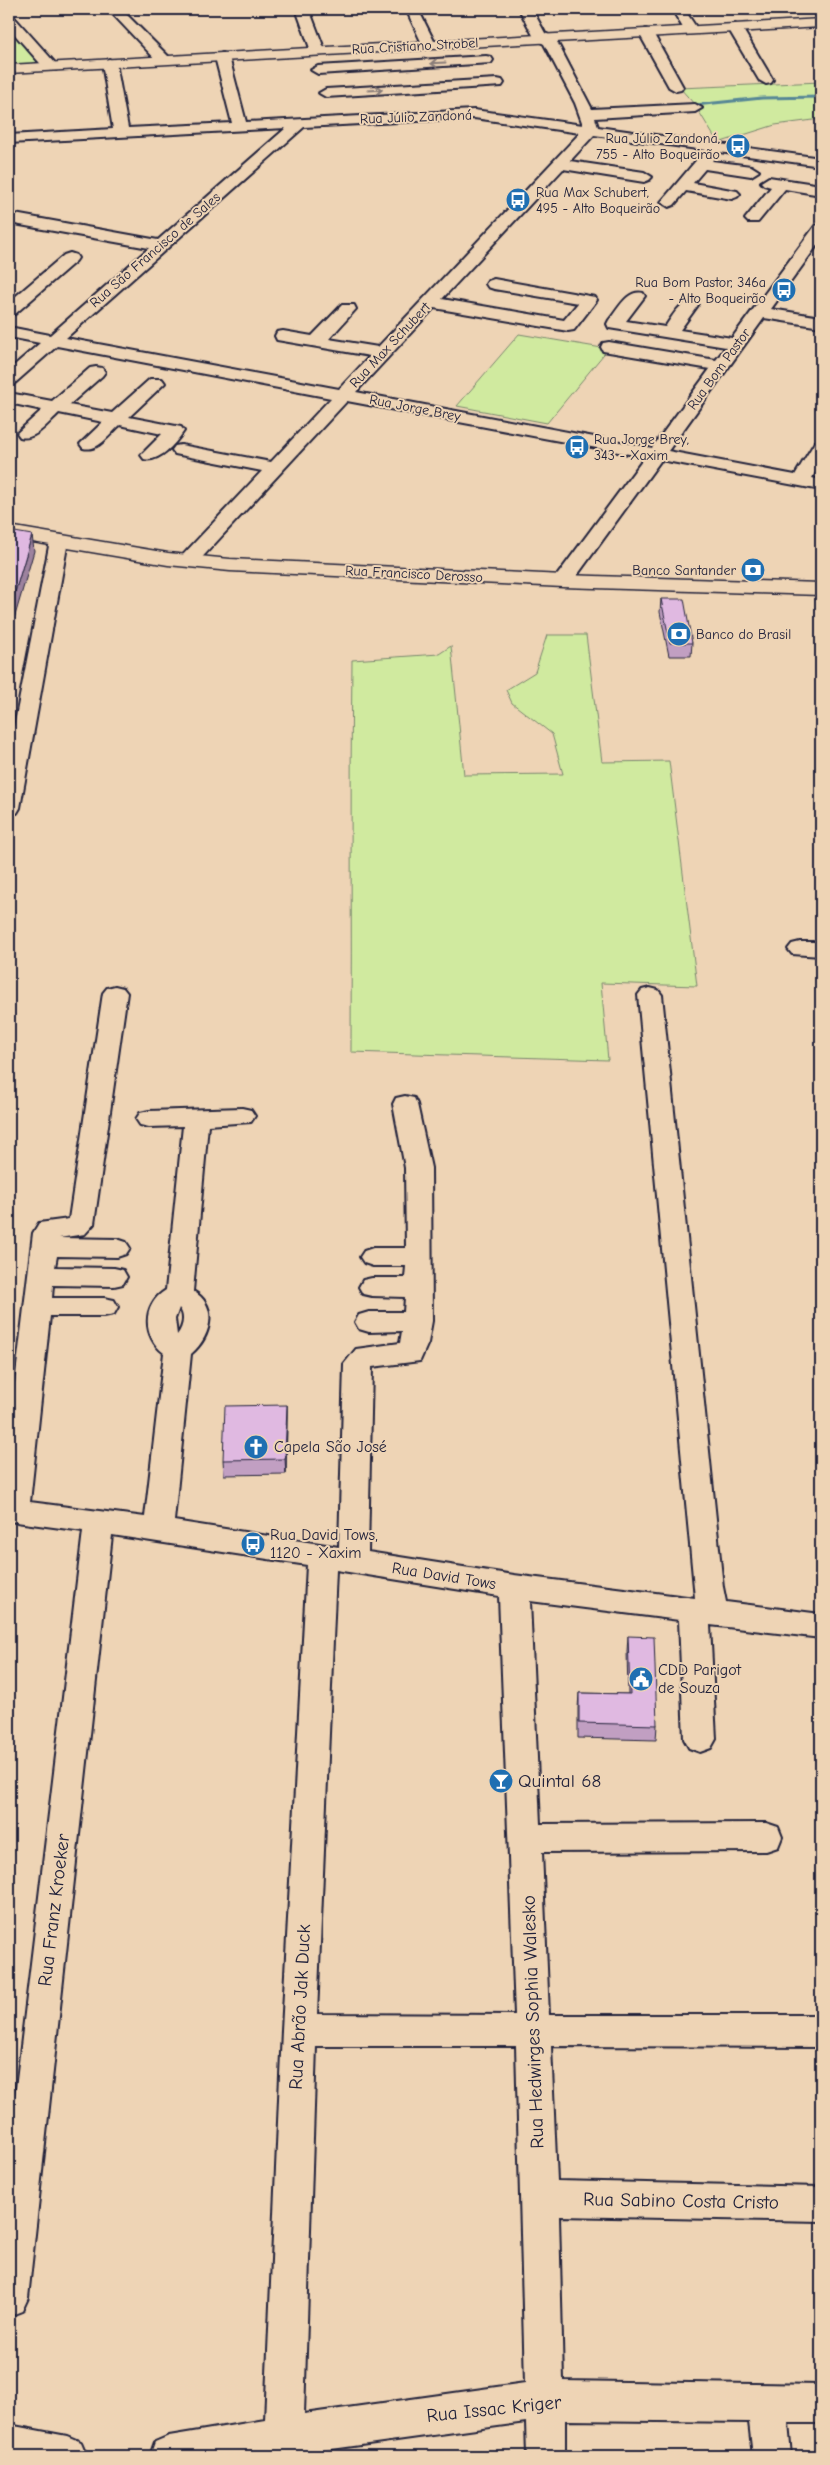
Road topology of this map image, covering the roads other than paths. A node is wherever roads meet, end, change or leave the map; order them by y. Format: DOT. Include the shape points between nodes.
graph roads {
  1 [pos="114,9"];
  2 [pos="302,9"];
  3 [pos="412,9"];
  4 [pos="526,9"];
  5 [pos="678,9"];
  6 [pos="9,20"];
  7 [pos="821,23"];
  8 [pos="735,28"];
  9 [pos="691,30"];
  10 [pos="646,33"];
  11 [pos="546,39"];
  12 [pos="429,45"];
  13 [pos="222,57"];
  14 [pos="164,60"];
  15 [pos="317,60"];
  16 [pos="109,63"];
  17 [pos="51,67"];
  18 [pos="9,69"];
  19 [pos="766,80"];
  20 [pos="676,87"];
  21 [pos="695,108"];
  22 [pos="319,110"];
  23 [pos="589,121"];
  24 [pos="240,126"];
  25 [pos="121,132"];
  26 [pos="9,139"];
  27 [pos="716,147"];
  28 [pos="821,162"];
  29 [pos="559,164"];
  30 [pos="702,164"];
  31 [pos="751,171"];
  32 [pos="644,177"];
  33 [pos="683,186"];
  34 [pos="821,190"];
  35 [pos="732,194"];
  36 [pos="669,202"];
  37 [pos="10,219"];
  38 [pos="753,219"];
  39 [pos="65,228"];
  40 [pos="821,229"];
  41 [pos="119,237"];
  42 [pos="49,241"];
  43 [pos="162,245"];
  44 [pos="104,250"];
  45 [pos="70,258"];
  46 [pos="494,284"];
  47 [pos="637,296"];
  48 [pos="430,302"];
  49 [pos="690,305"];
  50 [pos="348,309"];
  51 [pos="9,310"];
  52 [pos="760,312"];
  53 [pos="821,322"];
  54 [pos="9,332"];
  55 [pos="669,333"];
  56 [pos="283,336"];
  57 [pos="53,340"];
  58 [pos="316,342"];
  59 [pos="736,344"];
  60 [pos="610,347"];
  61 [pos="382,353"];
  62 [pos="721,366"];
  63 [pos="96,372"];
  64 [pos="9,378"];
  65 [pos="156,383"];
  66 [pos="344,395"];
  67 [pos="9,398"];
  68 [pos="55,408"];
  69 [pos="115,420"];
  70 [pos="26,432"];
  71 [pos="89,444"];
  72 [pos="821,446"];
  73 [pos="181,450"];
  74 [pos="656,454"];
  75 [pos="150,455"];
  76 [pos="275,468"];
  77 [pos="801,481"];
  78 [pos="821,485"];
  79 [pos="9,532"];
  80 [pos="59,540"];
  81 [pos="188,561"];
  82 [pos="563,581"];
  83 [pos="821,589"];
  84 [pos="9,808"];
  85 [pos="116,993"];
  86 [pos="650,995"];
  87 [pos="405,1104"];
  88 [pos="242,1116"];
  89 [pos="196,1117"];
  90 [pos="149,1119"];
  91 [pos="45,1247"];
  92 [pos="117,1248"];
  93 [pos="418,1256"];
  94 [pos="373,1257"];
  95 [pos="42,1276"];
  96 [pos="114,1277"];
  97 [pos="372,1286"];
  98 [pos="418,1288"];
  99 [pos="38,1307"];
  100 [pos="104,1307"];
  101 [pos="418,1321"];
  102 [pos="370,1322"];
  103 [pos="11,1510"];
  104 [pos="99,1523"];
  105 [pos="158,1530"];
  106 [pos="337,1560"];
  107 [pos="514,1587"];
  108 [pos="704,1612"];
  109 [pos="821,1626"];
  110 [pos="700,1739"];
  111 [pos="766,1837"];
  112 [pos="526,1838"];
  113 [pos="299,2030"];
  114 [pos="533,2030"];
  115 [pos="821,2031"];
  116 [pos="540,2198"];
  117 [pos="821,2204"];
  118 [pos="9,2298"];
  119 [pos="543,2400"];
  120 [pos="766,2403"];
  121 [pos="821,2404"];
  122 [pos="9,2444"];
  123 [pos="283,2446"];
  124 [pos="67,2456"];
  125 [pos="169,2456"];
  126 [pos="546,2456"];
  127 [pos="772,2456"];
  1 -- 14 [label="street"];
  2 -- 15 [label="street"];
  3 -- 12 [label="street"];
  4 -- 11 [label="street" via="540,36"];
  5 -- 9 [label="street"];
  6 -- 17 [label="street"];
  7 -- 8 [label="main road, Rua Cristiano Strobel"];
  8 -- 9 [label="main road, Rua Cristiano Strobel"];
  8 -- 19 [label="street"];
  9 -- 10 [label="main road, Rua Cristiano Strobel"];
  10 -- 11 [label="main road, Rua Cristiano Strobel"];
  10 -- 20 [label="street"];
  11 -- 12 [label="main road, Rua Cristiano Strobel"];
  11 -- 23 [label="street" via="550,41"];
  12 -- 15 [label="main road, Rua Cristiano Strobel"];
  13 -- 14 [label="main road, Rua Cristiano Strobel"];
  13 -- 15 [label="main road, Rua Cristiano Strobel"];
  13 -- 24 [label="street"];
  14 -- 16 [label="main road, Rua Cristiano Strobel"];
  15 -- 22 [label="street"];
  22 -- 15 [label="street, one-way" via="499,89 484,55"];
  16 -- 17 [label="main road, Rua Cristiano Strobel"];
  16 -- 25 [label="street"];
  17 -- 18 [label="main road, Rua Cristiano Strobel"];
  21 -- 23 [label="street"];
  22 -- 23 [label="street, Rua Júlio Zandoná"];
  22 -- 24 [label="street, Rua Júlio Zandoná"];
  22 -- 43 [label="street, Rua São Francisco de Sales"];
  23 -- 27 [label="street, Rua Júlio Zandoná"];
  23 -- 29 [label="street, Rua Max Schubert"];
  24 -- 25 [label="street, Rua Júlio Zandoná"];
  25 -- 26 [label="street, Rua Júlio Zandoná"];
  27 -- 28 [label="street, Rua Júlio Zandoná"];
  27 -- 30 [label="street"];
  29 -- 32 [label="street"];
  29 -- 48 [label="street, Rua Max Schubert"];
  30 -- 31 [label="street"];
  30 -- 33 [label="street"];
  33 -- 35 [label="street"];
  33 -- 36 [label="street"];
  34 -- 38 [label="street" via="775,183"];
  37 -- 39 [label="street"];
  39 -- 41 [label="street"];
  39 -- 42 [label="street"];
  40 -- 52 [label="street, Rua Bom Pastor"];
  41 -- 43 [label="street"];
  41 -- 44 [label="street"];
  43 -- 57 [label="street, Rua São Francisco de Sales"];
  45 -- 51 [label="street"];
  46 -- 48 [label="street" via="589,300 568,326"];
  47 -- 55 [label="street" via="615,324"];
  48 -- 61 [label="street, Rua Max Schubert"];
  49 -- 55 [label="street"];
  50 -- 58 [label="street"];
  52 -- 53 [label="street"];
  52 -- 59 [label="street, Rua Bom Pastor"];
  54 -- 57 [label="street, Rua Jorge Brey"];
  55 -- 59 [label="street"];
  56 -- 58 [label="street"];
  57 -- 64 [label="street, Rua São Francisco de Sales"];
  57 -- 66 [label="street, Rua Jorge Brey"];
  58 -- 61 [label="street"];
  59 -- 62 [label="street, Rua Bom Pastor"];
  60 -- 62 [label="street"];
  61 -- 66 [label="street, Rua Max Schubert"];
  62 -- 74 [label="street, Rua Bom Pastor"];
  63 -- 68 [label="street"];
  65 -- 69 [label="street"];
  66 -- 74 [label="street, Rua Jorge Brey"];
  66 -- 76 [label="street, Rua Max Schubert"];
  67 -- 68 [label="street"];
  68 -- 69 [label="street"];
  68 -- 70 [label="street"];
  69 -- 71 [label="street"];
  69 -- 75 [label="street" via="174,431"];
  72 -- 77 [label="street"];
  73 -- 76 [label="street"];
  74 -- 77 [label="street, Rua Jorge Brey"];
  74 -- 82 [label="street, Rua Bom Pastor"];
  76 -- 81 [label="street, Rua Max Schubert"];
  77 -- 78 [label="street, Rua Jorge Brey"];
  79 -- 80 [label="main road, Rua Francisco Derosso"];
  80 -- 81 [label="main road, Rua Francisco Derosso"];
  80 -- 84 [label="street"];
  81 -- 82 [label="main road, Rua Francisco Derosso"];
  82 -- 83 [label="main road, Rua Francisco Derosso"];
  85 -- 91 [label="street" via="81,1224 76,1228 48,1229"];
  86 -- 108 [label="street" via="708,1587"];
  87 -- 93 [label="street" via="418,1168"];
  88 -- 89 [label="street"];
  89 -- 90 [label="street"];
  89 -- 105 [label="street" via="178,1295 171,1298 161,1314 164,1339 178,1350"];
  91 -- 92 [label="street"];
  91 -- 95 [label="street"];
  93 -- 94 [label="street"];
  93 -- 98 [label="street"];
  95 -- 96 [label="street"];
  95 -- 99 [label="street"];
  97 -- 98 [label="street"];
  98 -- 101 [label="street"];
  99 -- 100 [label="street"];
  99 -- 103 [label="street"];
  101 -- 102 [label="street"];
  101 -- 106 [label="street, Rua Abrão Jak Duck" via="414,1349 410,1354 366,1356 358,1364"];
  103 -- 104 [label="street, Rua David Tows"];
  104 -- 105 [label="street, Rua David Tows"];
  104 -- 118 [label="street, Rua Franz Kroeker"];
  105 -- 106 [label="street, Rua David Tows"];
  106 -- 107 [label="street, Rua David Tows"];
  106 -- 113 [label="street, Rua Abrão Jak Duck"];
  107 -- 108 [label="street, Rua David Tows"];
  107 -- 112 [label="street, Rua Hedwirges Sophia Walesko"];
  108 -- 109 [label="street, Rua David Tows"];
  108 -- 110 [label="street"];
  111 -- 112 [label="street"];
  112 -- 114 [label="street, Rua Hedwirges Sophia Walesko"];
  113 -- 114 [label="street"];
  113 -- 123 [label="street, Rua Abrão Jak Duck"];
  114 -- 115 [label="street"];
  114 -- 116 [label="street, Rua Hedwirges Sophia Walesko"];
  116 -- 117 [label="street, Rua Sabino Costa Cristo"];
  116 -- 119 [label="street, Rua Hedwirges Sophia Walesko"];
  119 -- 120 [label="street, Rua Issac Kriger"];
  119 -- 123 [label="street, Rua Issac Kriger"];
  119 -- 126 [label="street, Rua Hedwirges Sophia Walesko"];
  120 -- 121 [label="street, Rua Issac Kriger"];
  120 -- 127 [label="street"];
  122 -- 124 [label="street"];
  123 -- 125 [label="street, Rua Issac Kriger"];
}
